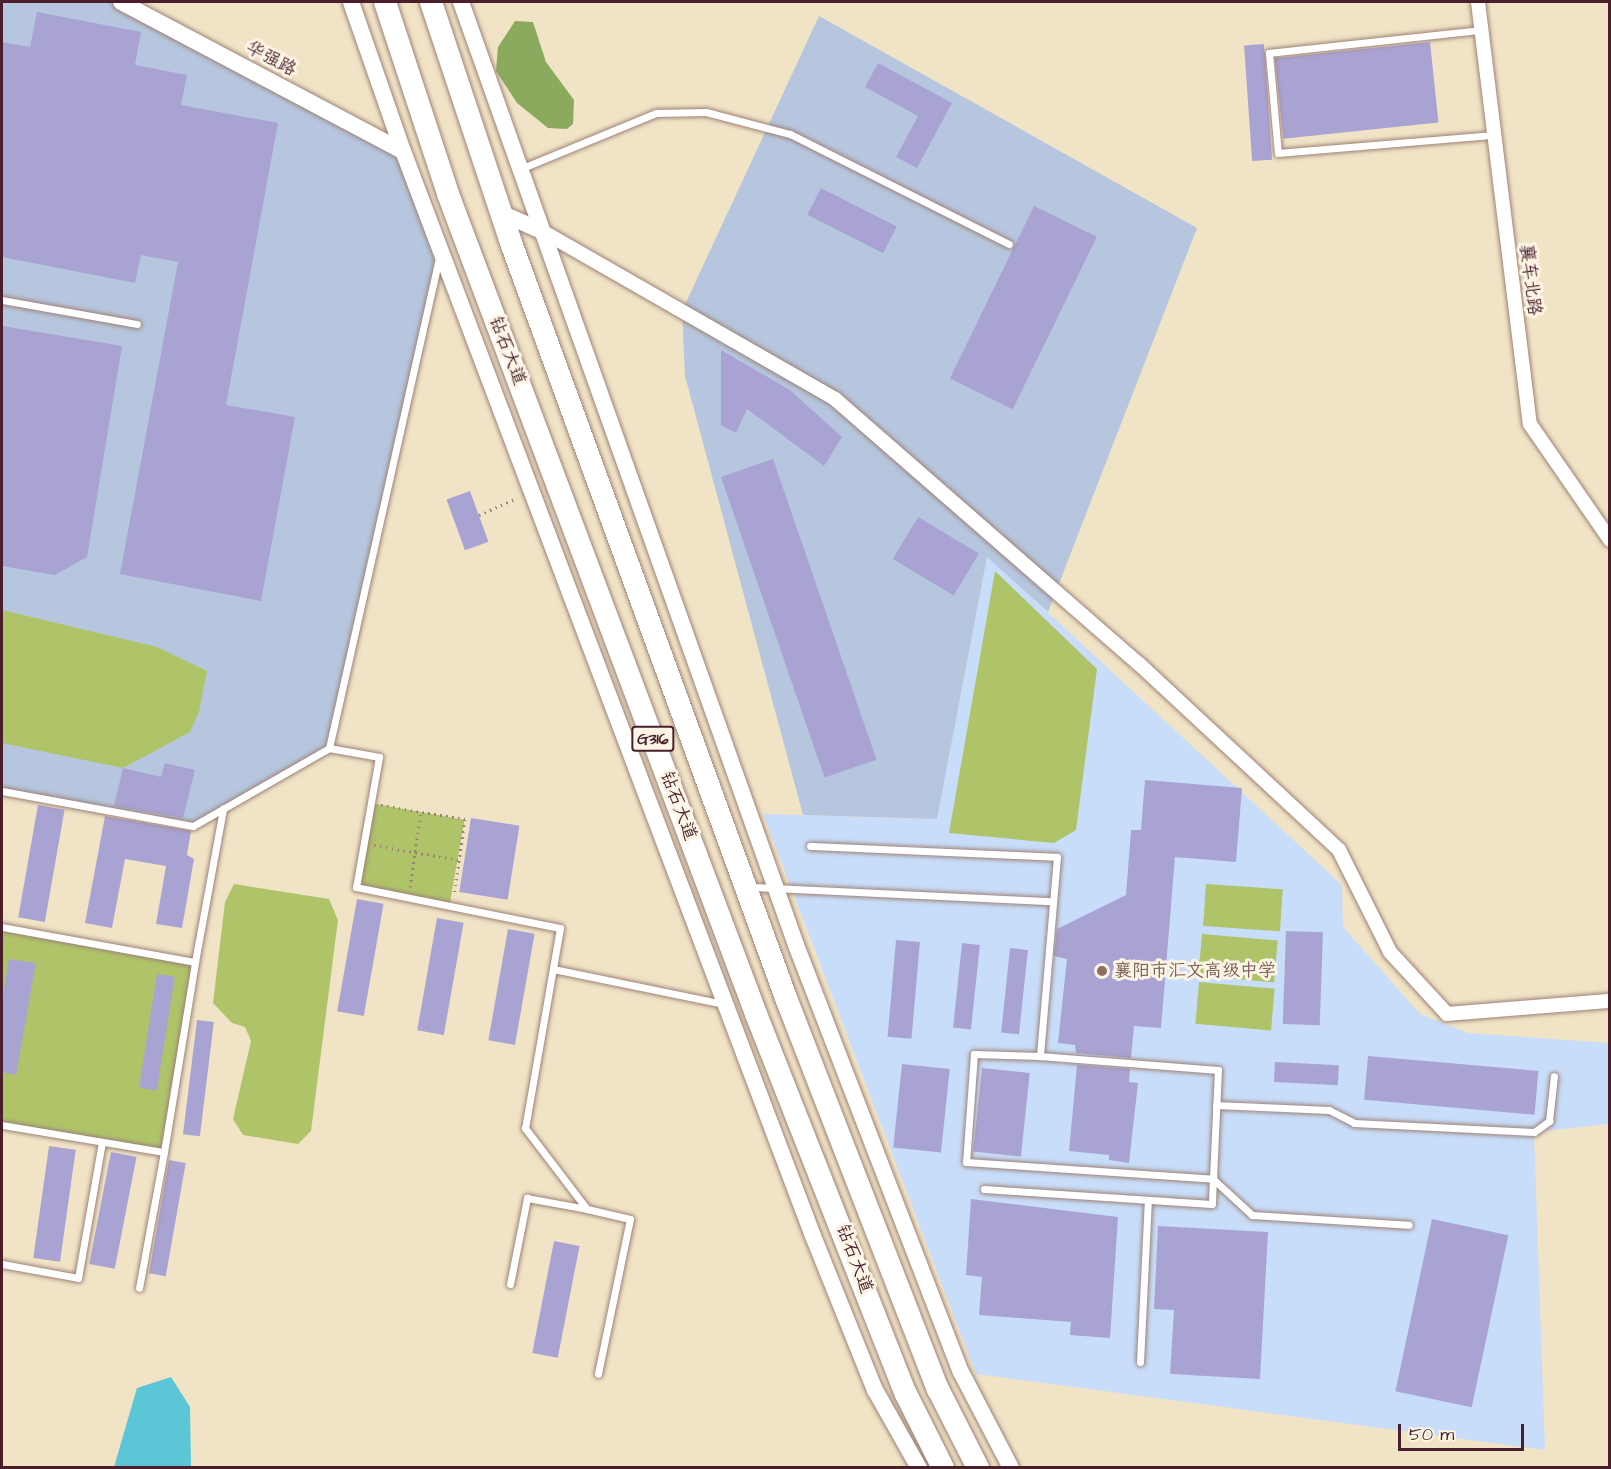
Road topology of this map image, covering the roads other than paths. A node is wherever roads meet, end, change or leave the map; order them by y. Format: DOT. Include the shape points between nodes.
graph roads {
  1 [pos="121,2"];
  2 [pos="351,2"];
  3 [pos="385,2"];
  4 [pos="431,2"];
  5 [pos="462,2"];
  6 [pos="1478,2"];
  7 [pos="1480,30"];
  8 [pos="1493,135"];
  9 [pos="431,142"];
  10 [pos="403,151"];
  11 [pos="520,169"];
  12 [pos="501,213"];
  13 [pos="542,231"];
  14 [pos="1009,244"];
  15 [pos="441,249"];
  16 [pos="2,300"];
  17 [pos="137,324"];
  18 [pos="1610,540"];
  19 [pos="329,748"];
  20 [pos="2,791"];
  21 [pos="223,809"];
  22 [pos="810,846"];
  23 [pos="746,887"];
  24 [pos="777,890"];
  25 [pos="1053,901"];
  26 [pos="2,927"];
  27 [pos="195,962"];
  28 [pos="553,969"];
  29 [pos="1610,1001"];
  30 [pos="726,1005"];
  31 [pos="1040,1056"];
  32 [pos="1554,1076"];
  33 [pos="1216,1105"];
  34 [pos="2,1125"];
  35 [pos="102,1142"];
  36 [pos="164,1152"];
  37 [pos="1213,1179"];
  38 [pos="984,1189"];
  39 [pos="1148,1200"];
  40 [pos="587,1209"];
  41 [pos="1409,1226"];
  42 [pos="2,1264"];
  43 [pos="510,1284"];
  44 [pos="139,1288"];
  45 [pos="1140,1362"];
  46 [pos="598,1374"];
  47 [pos="918,1467"];
  48 [pos="943,1467"];
  49 [pos="978,1467"];
  50 [pos="1011,1467"];
  1 -- 10 [label="street, 华强路"];
  2 -- 10 [label="street"];
  3 -- 9 [label="highway, 钻石大道 / G316"];
  4 -- 12 [label="highway, 钻石大道 / G316"];
  5 -- 11 [label="street"];
  6 -- 7 [label="street, 襄车北路"];
  7 -- 8 [label="street, 襄车北路"];
  7 -- 8 [label="lane" via="1269,53 1278,153"];
  8 -- 18 [label="street, 襄车北路" via="1530,424"];
  9 -- 10 [label="street"];
  9 -- 48 [label="highway, 钻石大道 / G316" via="756,1014 906,1394"];
  10 -- 15 [label="street"];
  11 -- 13 [label="street"];
  11 -- 14 [label="lane" via="656,113 706,112 790,134"];
  12 -- 13 [label="street"];
  12 -- 23 [label="highway, 钻石大道 / G316"];
  13 -- 24 [label="street"];
  13 -- 29 [label="street" via="835,399 1139,664 1339,850 1390,952 1448,1014"];
  15 -- 19 [label="lane"];
  15 -- 30 [label="street"];
  16 -- 17 [label="lane"];
  19 -- 21 [label="lane"];
  19 -- 28 [label="lane" via="379,757 356,887 561,927"];
  20 -- 21 [label="lane" via="193,826"];
  21 -- 27 [label="lane"];
  22 -- 25 [label="lane" via="1057,857"];
  23 -- 24 [label="lane"];
  23 -- 49 [label="highway, 钻石大道 / G316" via="938,1389"];
  24 -- 25 [label="lane"];
  24 -- 50 [label="street" via="961,1372"];
  25 -- 31 [label="lane"];
  26 -- 27 [label="lane"];
  27 -- 36 [label="lane"];
  28 -- 30 [label="lane"];
  28 -- 40 [label="lane" via="525,1128"];
  30 -- 47 [label="street" via="875,1390"];
  31 -- 33 [label="lane" via="1218,1070"];
  31 -- 37 [label="lane" via="974,1054 966,1162"];
  32 -- 33 [label="lane" via="1549,1121 1534,1132 1354,1123 1329,1110"];
  33 -- 37 [label="lane"];
  34 -- 35 [label="lane"];
  35 -- 36 [label="lane"];
  35 -- 42 [label="lane" via="78,1278"];
  36 -- 44 [label="lane"];
  37 -- 39 [label="lane" via="1212,1204"];
  37 -- 41 [label="lane" via="1252,1215"];
  38 -- 39 [label="lane"];
  39 -- 45 [label="lane"];
  40 -- 43 [label="lane" via="527,1198"];
  40 -- 46 [label="lane" via="630,1219"];
}
